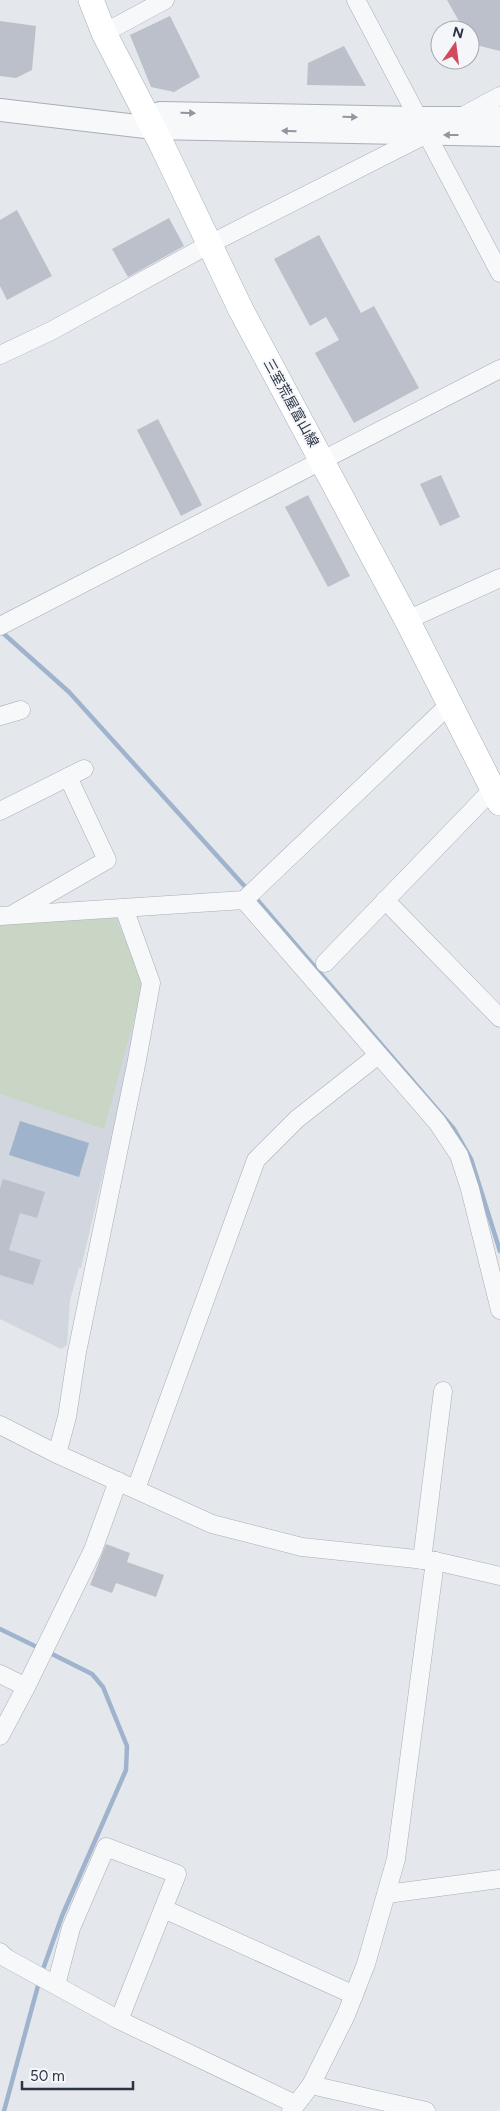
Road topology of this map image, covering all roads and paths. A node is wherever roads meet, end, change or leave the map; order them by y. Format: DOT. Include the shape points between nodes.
graph roads {
  1 [pos="91,0"];
  2 [pos="164,0"];
  3 [pos="356,0"];
  4 [pos="104,33"];
  5 [pos="0,95"];
  6 [pos="500,96"];
  7 [pos="0,110"];
  8 [pos="461,117"];
  9 [pos="500,118"];
  10 [pos="149,120"];
  11 [pos="421,126"];
  12 [pos="500,135"];
  13 [pos="208,245"];
  14 [pos="500,274"];
  15 [pos="0,355"];
  16 [pos="500,369"];
  17 [pos="322,460"];
  18 [pos="500,578"];
  19 [pos="407,620"];
  20 [pos="0,626"];
  21 [pos="451,703"];
  22 [pos="21,710"];
  23 [pos="0,716"];
  24 [pos="84,769"];
  25 [pos="68,777"];
  26 [pos="497,796"];
  27 [pos="0,811"];
  28 [pos="244,900"];
  29 [pos="385,900"];
  30 [pos="124,908"];
  31 [pos="6,915"];
  32 [pos="325,963"];
  33 [pos="500,1018"];
  34 [pos="377,1056"];
  35 [pos="497,1281"];
  36 [pos="500,1310"];
  37 [pos="443,1392"];
  38 [pos="0,1425"];
  39 [pos="57,1454"];
  40 [pos="118,1480"];
  41 [pos="136,1488"];
  42 [pos="429,1560"];
  43 [pos="500,1576"];
  44 [pos="0,1674"];
  45 [pos="26,1687"];
  46 [pos="0,1736"];
  47 [pos="500,1879"];
  48 [pos="387,1894"];
  49 [pos="164,1909"];
  50 [pos="0,1952"];
  51 [pos="56,1986"];
  52 [pos="354,1994"];
  53 [pos="119,2020"];
  54 [pos="311,2085"];
  55 [pos="293,2107"];
  56 [pos="426,2111"];
  1 -- 4 [label="main road, 三室荒屋富山線"];
  2 -- 4 [label="street"];
  3 -- 11 [label="street"];
  4 -- 10 [label="main road, 三室荒屋富山線"];
  5 -- 10 [label="street"];
  6 -- 8 [label="street"];
  7 -- 10 [label="street"];
  8 -- 9 [label="street"];
  8 -- 11 [label="street"];
  10 -- 11 [label="street"];
  10 -- 13 [label="main road, 三室荒屋富山線"];
  12 -- 11 [label="street, one-way"];
  11 -- 13 [label="street"];
  11 -- 14 [label="street"];
  13 -- 15 [label="street" via="51,331"];
  13 -- 17 [label="main road, 三室荒屋富山線"];
  16 -- 17 [label="street"];
  17 -- 19 [label="main road, 三室荒屋富山線"];
  17 -- 20 [label="street"];
  18 -- 19 [label="street"];
  19 -- 21 [label="main road, 三室荒屋富山線"];
  21 -- 26 [label="main road, 三室荒屋富山線"];
  21 -- 28 [label="street"];
  22 -- 23 [label="street"];
  24 -- 25 [label="street"];
  25 -- 27 [label="street"];
  25 -- 31 [label="street" via="107,860"];
  26 -- 29 [label="street"];
  28 -- 30 [label="street"];
  28 -- 34 [label="street"];
  29 -- 32 [label="street"];
  29 -- 33 [label="street"];
  30 -- 31 [label="street"];
  30 -- 39 [label="street" via="151,983 77,1352 67,1417"];
  34 -- 35 [label="street" via="437,1122 459,1155"];
  34 -- 41 [label="street" via="297,1119 256,1160"];
  35 -- 36 [label="street"];
  37 -- 42 [label="street"];
  38 -- 39 [label="street"];
  39 -- 40 [label="street"];
  40 -- 41 [label="street"];
  40 -- 45 [label="street" via="93,1550"];
  41 -- 42 [label="street" via="212,1524 302,1547"];
  42 -- 43 [label="street"];
  42 -- 48 [label="street" via="396,1859"];
  44 -- 45 [label="street"];
  45 -- 46 [label="street"];
  47 -- 48 [label="street"];
  48 -- 52 [label="street"];
  49 -- 51 [label="street" via="178,1874 106,1847 71,1928"];
  49 -- 52 [label="street"];
  49 -- 53 [label="street"];
  50 -- 51 [label="street"];
  51 -- 53 [label="street"];
  52 -- 54 [label="street"];
  53 -- 55 [label="street"];
  54 -- 55 [label="street"];
  54 -- 56 [label="street"];
}
